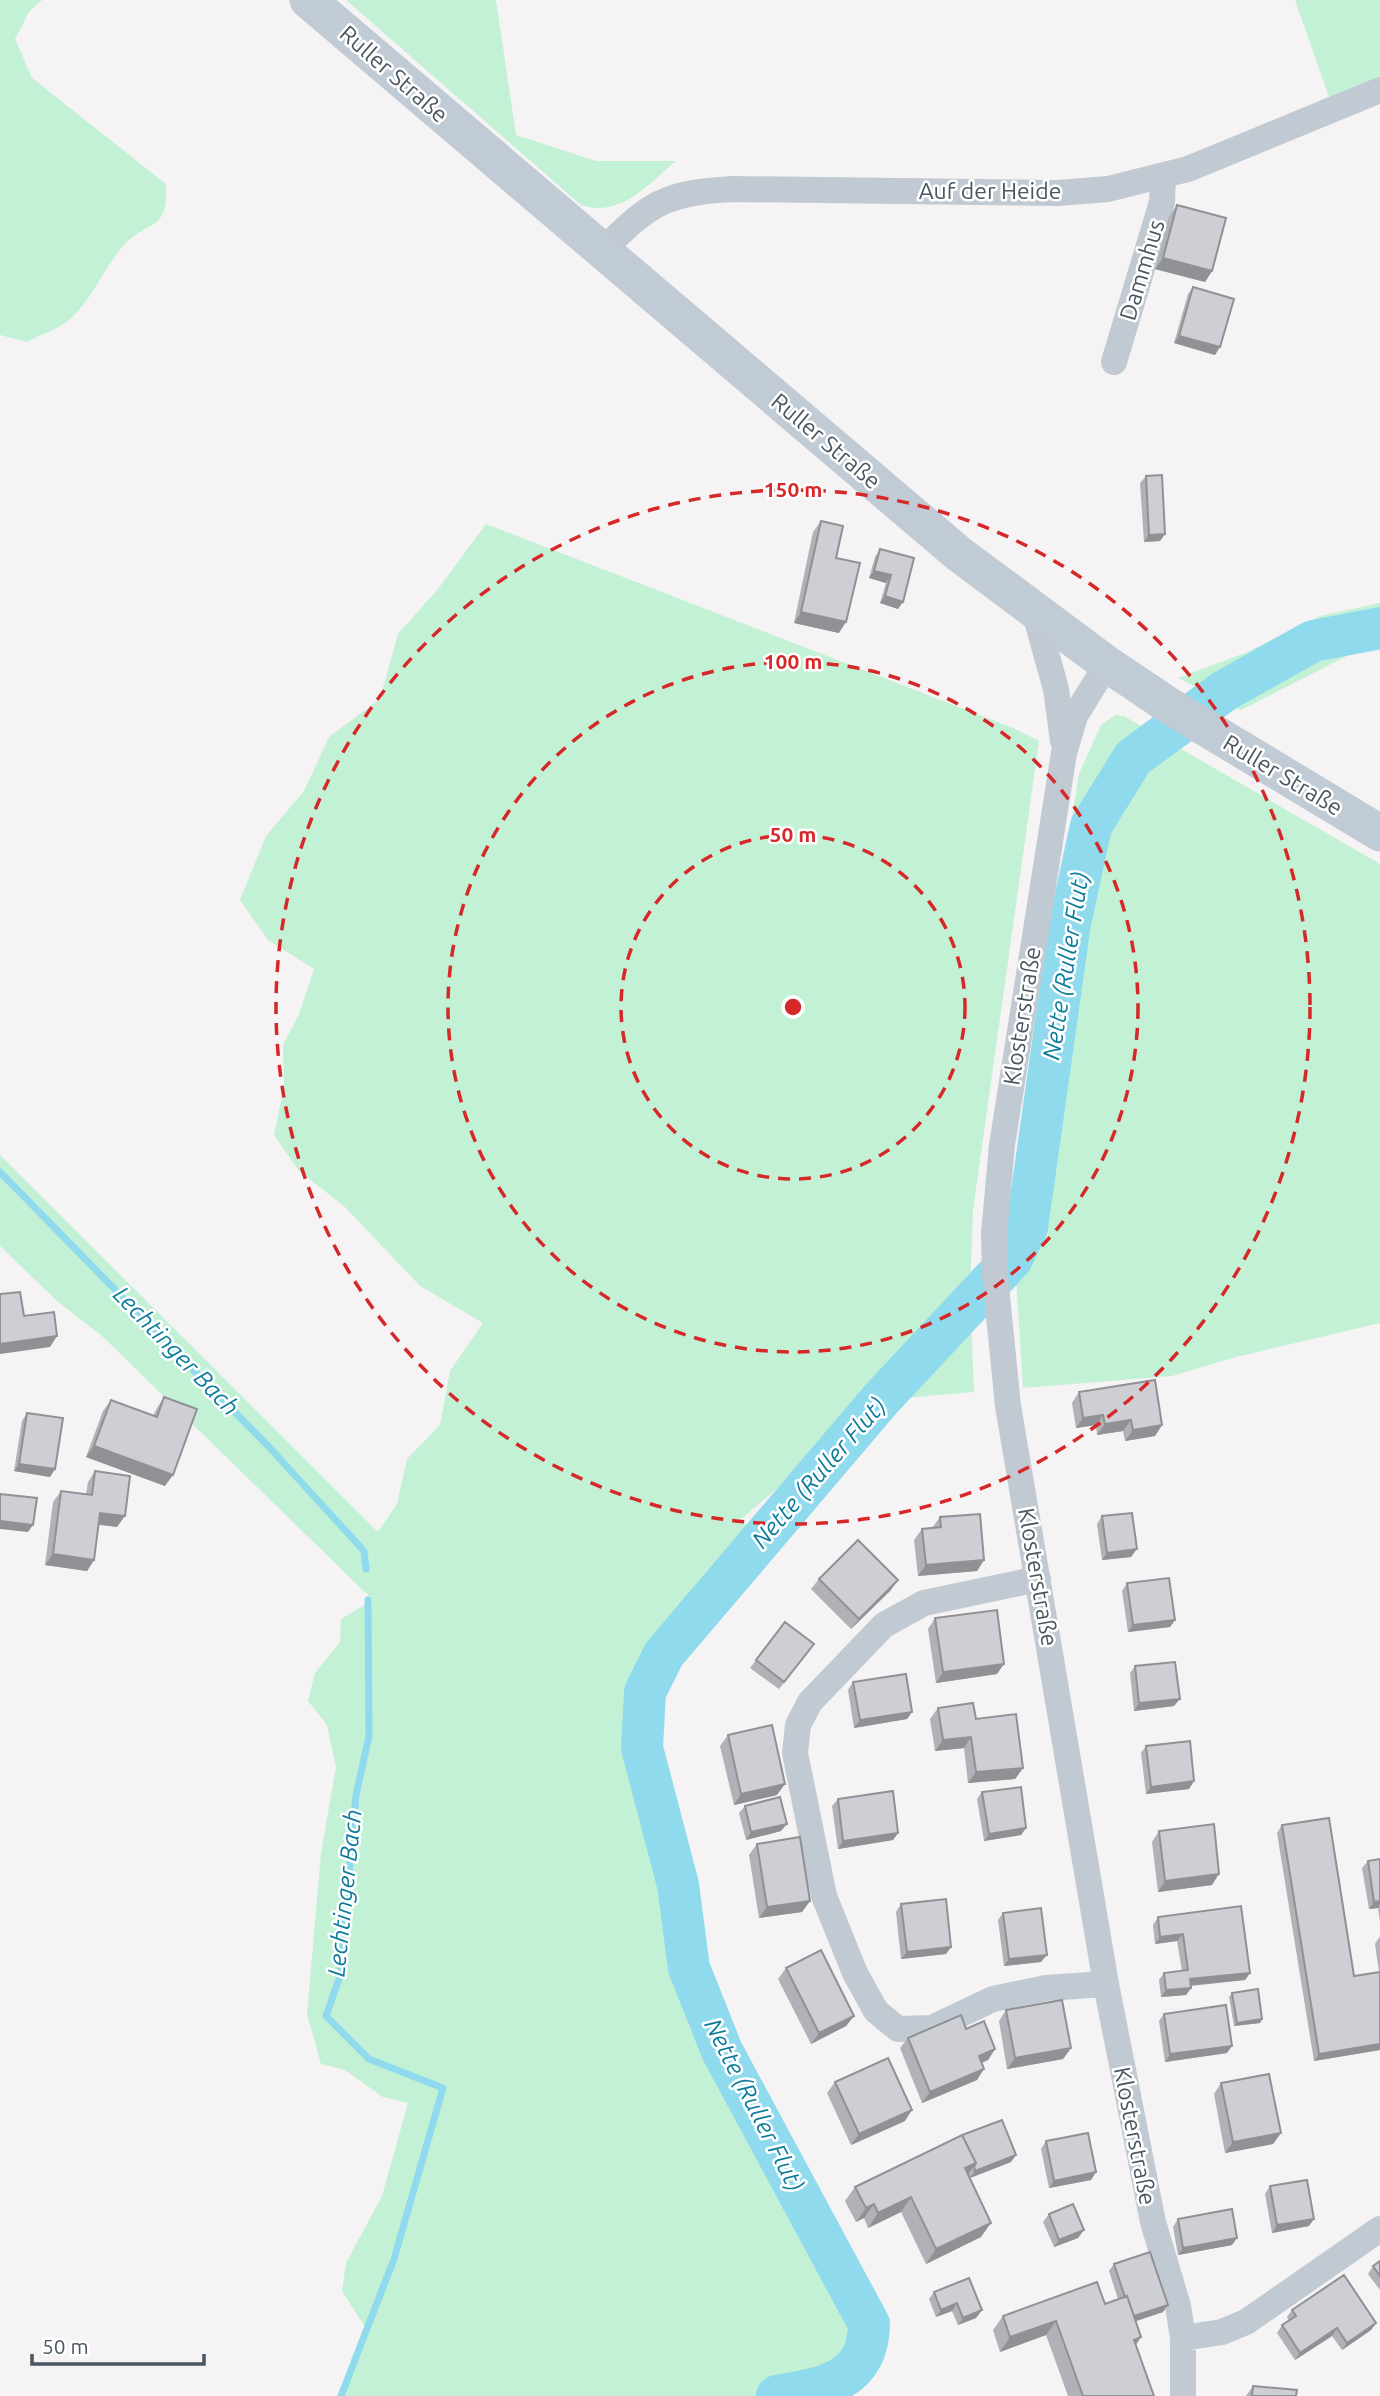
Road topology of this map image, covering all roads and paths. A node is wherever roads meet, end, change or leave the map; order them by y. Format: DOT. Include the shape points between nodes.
graph roads {
  1 [pos="308,0"];
  2 [pos="1380,90"];
  3 [pos="1163,176"];
  4 [pos="602,251"];
  5 [pos="1114,362"];
  6 [pos="1034,610"];
  7 [pos="1107,664"];
  8 [pos="1064,753"];
  9 [pos="1380,833"];
  10 [pos="1038,1579"];
  11 [pos="1106,1984"];
  12 [pos="1380,2229"];
  13 [pos="1183,2338"];
  14 [pos="1183,2396"];
  1 -- 4 [label="main road, Ruller Straße"];
  2 -- 3 [label="street, Auf der Heide"];
  3 -- 4 [label="street, Auf der Heide" via="1058,193 697,191 663,199 640,214"];
  3 -- 5 [label="street, Dammhus" via="1163,202"];
  4 -- 6 [label="main road, Ruller Straße" via="959,554"];
  6 -- 7 [label="main road, Ruller Straße"];
  6 -- 8 [label="street, Klosterstraße" via="1056,689"];
  7 -- 8 [label="street, Klosterstraße" via="1074,716"];
  7 -- 9 [label="main road, Ruller Straße"];
  8 -- 10 [label="street, Klosterstraße" via="1002,1145 994,1234 1009,1406"];
  10 -- 11 [label="street, Klosterstraße"];
  10 -- 11 [label="street" via="924,1603 884,1625 810,1702 798,1725 796,1753 831,1916 876,2011 898,2029 932,2028 993,1999 1046,1988"];
  11 -- 13 [label="street, Klosterstraße" via="1153,2222"];
  12 -- 13 [label="street" via="1247,2322 1222,2332"];
  13 -- 14 [label="street, Klosterstraße"];
}
